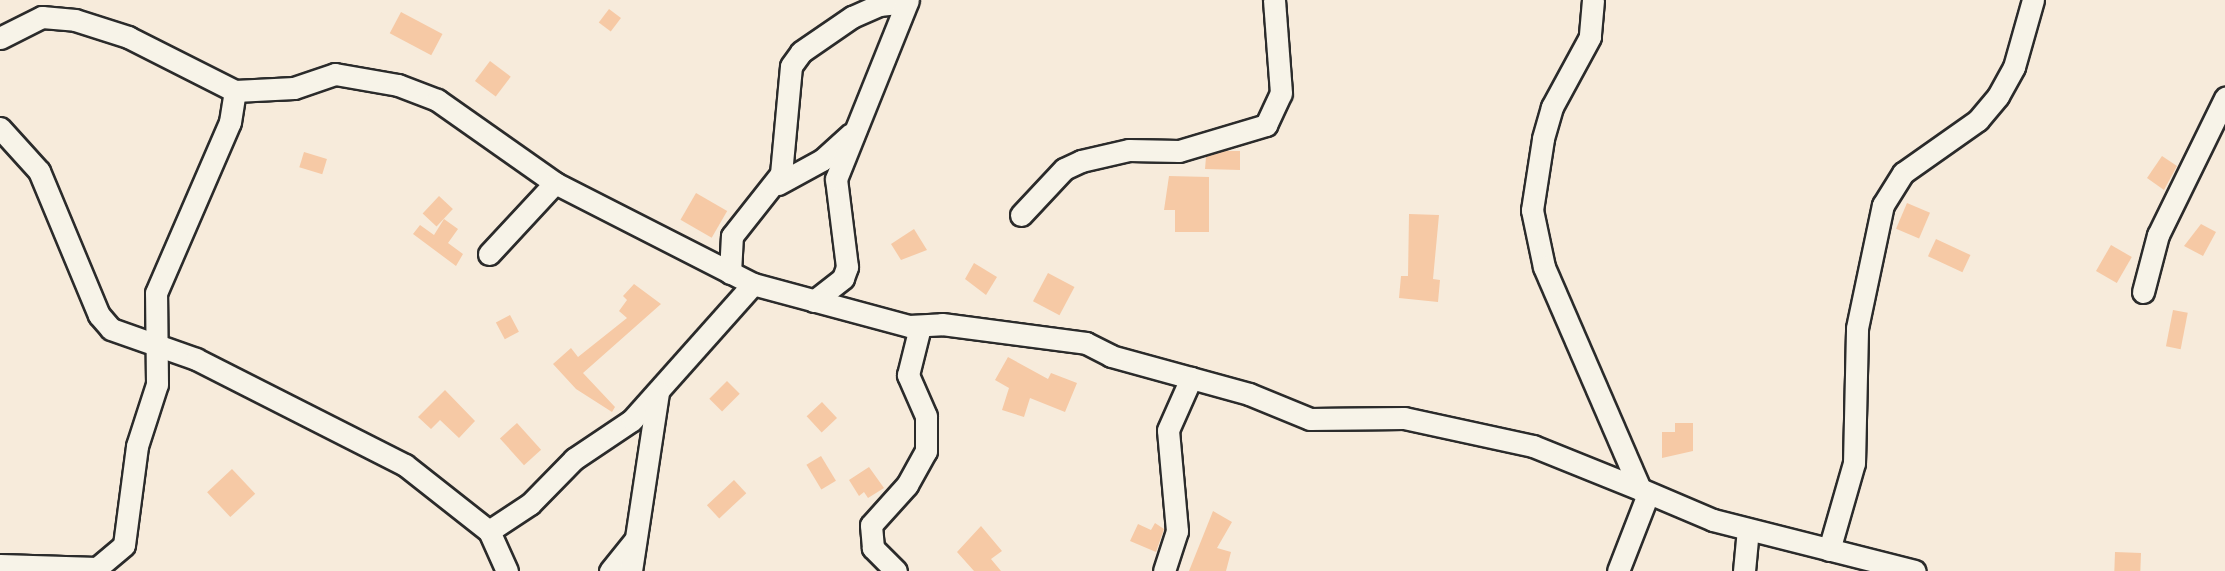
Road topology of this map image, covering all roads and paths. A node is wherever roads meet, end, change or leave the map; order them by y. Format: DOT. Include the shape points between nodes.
graph roads {
  1 [pos="1273,0"];
  2 [pos="1593,0"];
  3 [pos="2033,0"];
  4 [pos="907,1"];
  5 [pos="0,38"];
  6 [pos="235,91"];
  7 [pos="2225,98"];
  8 [pos="2,133"];
  9 [pos="852,134"];
  10 [pos="555,183"];
  11 [pos="778,184"];
  12 [pos="1021,215"];
  13 [pos="489,254"];
  14 [pos="730,273"];
  15 [pos="753,284"];
  16 [pos="2143,292"];
  17 [pos="814,301"];
  18 [pos="920,327"];
  19 [pos="153,345"];
  20 [pos="1191,377"];
  21 [pos="658,392"];
  22 [pos="1644,492"];
  23 [pos="1748,529"];
  24 [pos="489,531"];
  25 [pos="634,541"];
  26 [pos="1829,550"];
  27 [pos="0,565"];
  28 [pos="507,571"];
  29 [pos="610,571"];
  30 [pos="631,571"];
  31 [pos="896,571"];
  32 [pos="1164,571"];
  33 [pos="1618,571"];
  34 [pos="1744,571"];
  35 [pos="1915,571"];
  1 -- 12 [label="street" via="1281,93 1266,125 1179,151 1129,150 1081,160 1064,169"];
  2 -- 22 [label="street" via="1590,37 1552,107 1532,210 1544,267"];
  3 -- 26 [label="street" via="2014,67 1998,96 1978,120 1903,173 1883,205 1857,328 1854,463"];
  4 -- 9 [label="street"];
  4 -- 11 [label="street" via="879,5 852,17 801,52 785,85 784,156"];
  5 -- 6 [label="street" via="42,18 75,20 128,37"];
  6 -- 10 [label="street" via="294,88 335,74 398,85 437,100"];
  6 -- 19 [label="street" via="230,122 159,283"];
  7 -- 16 [label="street" via="2158,235"];
  8 -- 19 [label="street" via="39,171 99,315 111,329"];
  9 -- 11 [label="street" via="822,160"];
  9 -- 17 [label="street" via="836,186 847,267 843,278"];
  10 -- 13 [label="street"];
  10 -- 14 [label="street"];
  11 -- 14 [label="street" via="732,236"];
  14 -- 15 [label="street"];
  15 -- 17 [label="street"];
  15 -- 21 [label="street"];
  17 -- 18 [label="street"];
  18 -- 20 [label="street" via="942,324 1066,339"];
  18 -- 31 [label="street" via="908,374 926,416 926,452 907,485 871,525 873,548"];
  19 -- 24 [label="street" via="196,359 405,465"];
  19 -- 27 [label="street" via="157,384 137,446 124,544 117,555 97,568"];
  20 -- 22 [label="street" via="1321,421 1404,418 1533,446"];
  20 -- 32 [label="street" via="1168,430 1177,531"];
  21 -- 24 [label="street" via="624,426 561,471 530,504"];
  21 -- 25 [label="street"];
  22 -- 23 [label="street"];
  22 -- 33 [label="street"];
  23 -- 26 [label="street"];
  23 -- 34 [label="street"];
  24 -- 28 [label="street"];
  25 -- 29 [label="street"];
  25 -- 30 [label="street"];
  26 -- 35 [label="street"];
}
